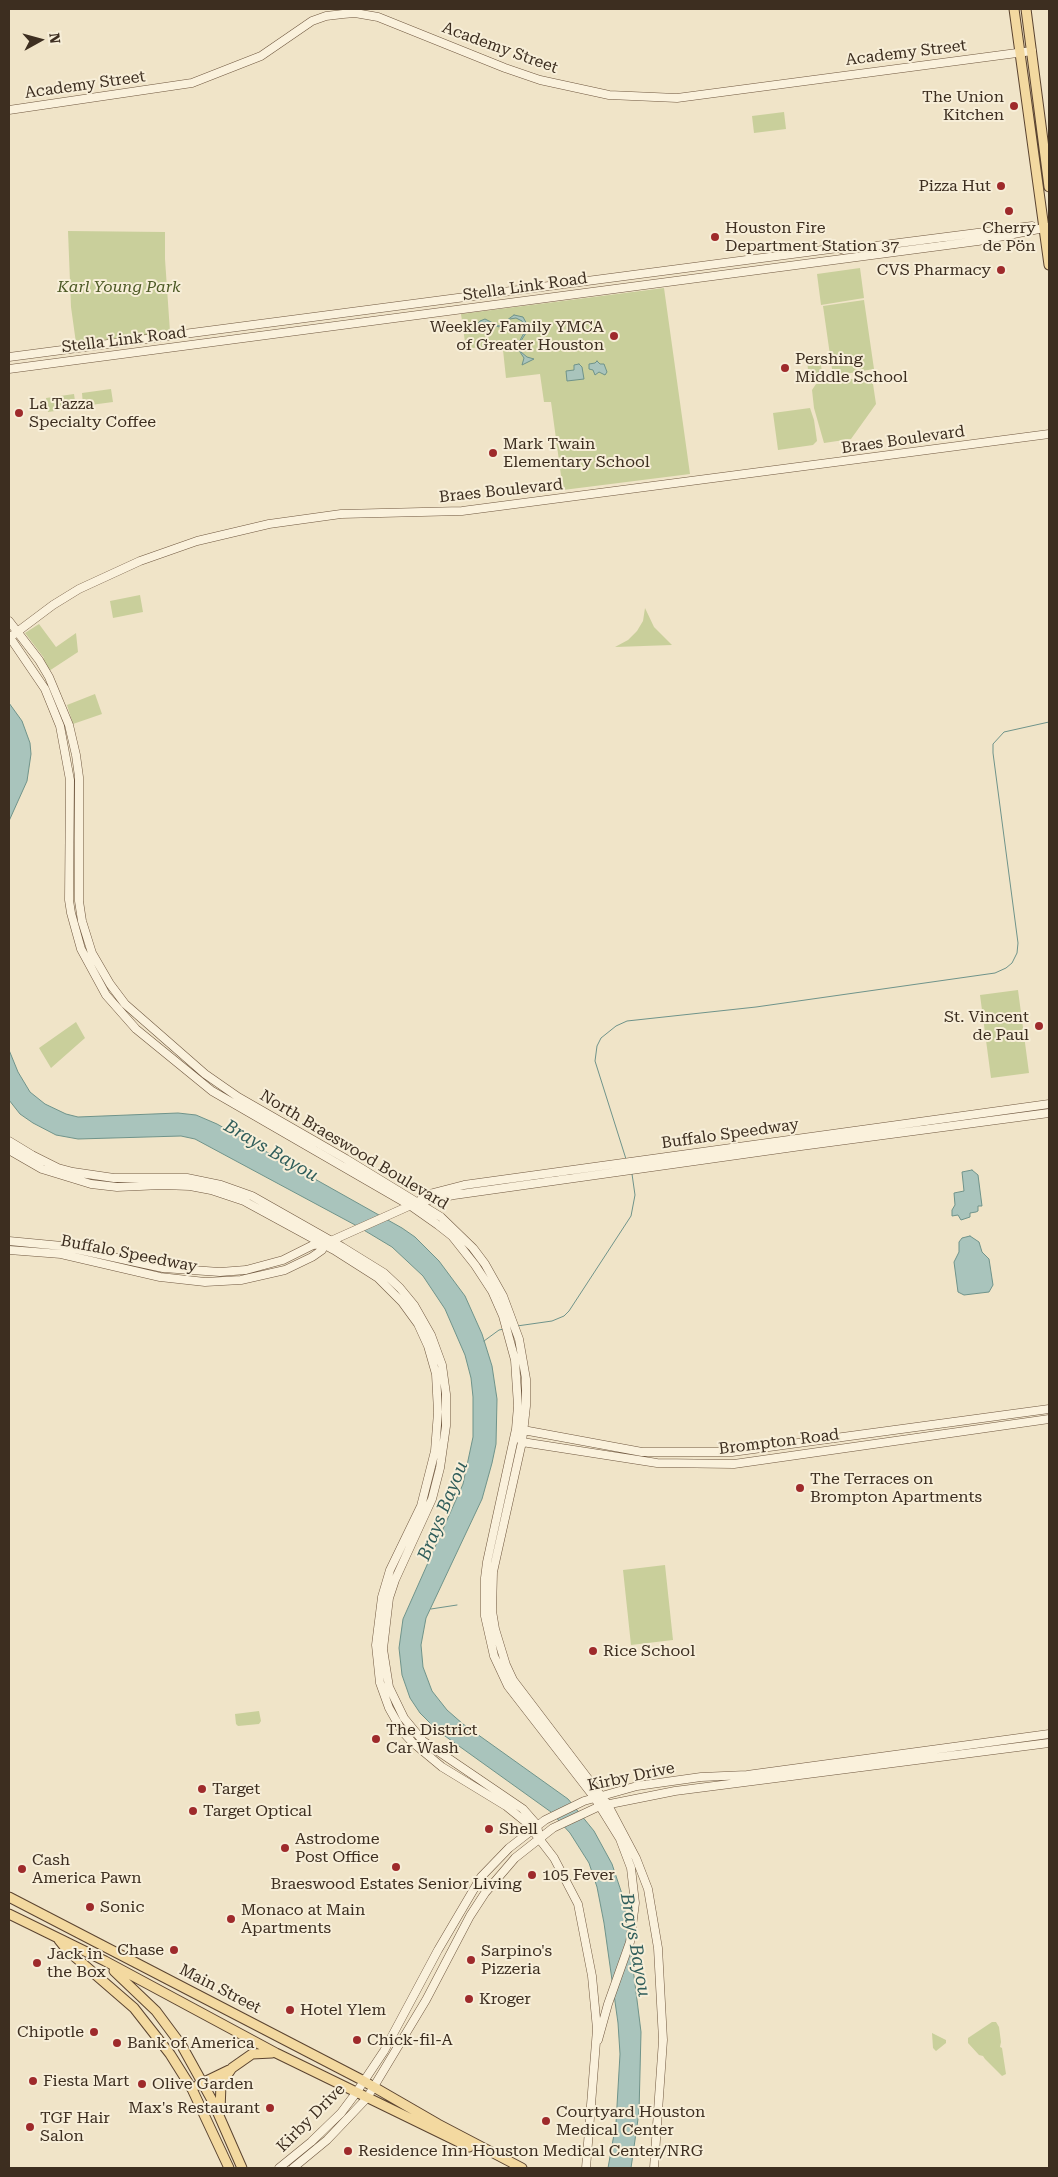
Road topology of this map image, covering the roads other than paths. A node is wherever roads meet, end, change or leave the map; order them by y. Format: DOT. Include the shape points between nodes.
graph roads {
  1 [pos="1014,9"];
  2 [pos="1026,9"];
  3 [pos="1032,51"];
  4 [pos="1020,52"];
  5 [pos="9,110"];
  6 [pos="1049,187"];
  7 [pos="1047,227"];
  8 [pos="978,237"];
  9 [pos="735,262"];
  10 [pos="723,264"];
  11 [pos="1049,265"];
  12 [pos="703,266"];
  13 [pos="737,273"];
  14 [pos="724,275"];
  15 [pos="704,277"];
  16 [pos="9,357"];
  17 [pos="9,369"];
  18 [pos="1049,434"];
  19 [pos="9,622"];
  20 [pos="17,632"];
  21 [pos="9,637"];
  22 [pos="64,726"];
  23 [pos="91,951"];
  24 [pos="83,955"];
  25 [pos="1049,1104"];
  26 [pos="1049,1113"];
  27 [pos="9,1141"];
  28 [pos="9,1150"];
  29 [pos="635,1165"];
  30 [pos="621,1168"];
  31 [pos="392,1194"];
  32 [pos="440,1198"];
  33 [pos="415,1204"];
  34 [pos="392,1214"];
  35 [pos="441,1217"];
  36 [pos="304,1233"];
  37 [pos="352,1233"];
  38 [pos="9,1241"];
  39 [pos="332,1241"];
  40 [pos="324,1244"];
  41 [pos="305,1249"];
  42 [pos="9,1250"];
  43 [pos="352,1253"];
  44 [pos="507,1316"];
  45 [pos="513,1334"];
  46 [pos="1049,1408"];
  47 [pos="1049,1419"];
  48 [pos="523,1430"];
  49 [pos="515,1434"];
  50 [pos="849,1436"];
  51 [pos="522,1442"];
  52 [pos="589,1442"];
  53 [pos="850,1447"];
  54 [pos="659,1450"];
  55 [pos="588,1452"];
  56 [pos="657,1463"];
  57 [pos="496,1539"];
  58 [pos="1049,1734"];
  59 [pos="1049,1743"];
  60 [pos="701,1777"];
  61 [pos="675,1791"];
  62 [pos="597,1796"];
  63 [pos="604,1806"];
  64 [pos="534,1827"];
  65 [pos="540,1838"];
  66 [pos="9,1897"];
  67 [pos="9,1914"];
  68 [pos="75,1932"];
  69 [pos="57,1938"];
  70 [pos="105,1961"];
  71 [pos="142,1967"];
  72 [pos="137,1979"];
  73 [pos="415,1994"];
  74 [pos="144,1999"];
  75 [pos="426,2000"];
  76 [pos="134,2008"];
  77 [pos="598,2040"];
  78 [pos="276,2053"];
  79 [pos="232,2068"];
  80 [pos="364,2081"];
  81 [pos="203,2083"];
  82 [pos="375,2087"];
  83 [pos="192,2090"];
  84 [pos="356,2093"];
  85 [pos="367,2098"];
  86 [pos="221,2122"];
  87 [pos="311,2142"];
  88 [pos="316,2149"];
  89 [pos="229,2168"];
  90 [pos="242,2168"];
  91 [pos="279,2168"];
  92 [pos="293,2168"];
  93 [pos="510,2168"];
  94 [pos="522,2168"];
  95 [pos="586,2168"];
  96 [pos="654,2168"];
  1 -- 4 [label="main road"];
  2 -- 3 [label="main road"];
  3 -- 4 [label="main road, Academy Street"];
  3 -- 6 [label="main road"];
  4 -- 5 [label="main road, Academy Street" via="677,98 609,95 540,80 378,17 343,14 312,21 261,56 192,83"];
  4 -- 7 [label="main road"];
  7 -- 8 [label="main road, Stella Link Road"];
  7 -- 11 [label="main road"];
  8 -- 9 [label="main road, Stella Link Road" via="838,248"];
  8 -- 13 [label="main road, Stella Link Road"];
  9 -- 10 [label="main road, Stella Link Road"];
  9 -- 13 [label="main road"];
  10 -- 12 [label="main road, Stella Link Road"];
  10 -- 14 [label="main road"];
  12 -- 15 [label="main road"];
  12 -- 16 [label="main road, Stella Link Road"];
  13 -- 14 [label="main road, Stella Link Road"];
  14 -- 15 [label="main road, Stella Link Road"];
  15 -- 17 [label="main road, Stella Link Road"];
  18 -- 20 [label="main road, Braes Boulevard" via="462,511 341,514 269,524 197,542 140,561 79,589"];
  19 -- 20 [label="main road, North Braeswood Boulevard"];
  20 -- 21 [label="main road, Braes Boulevard"];
  20 -- 22 [label="main road, North Braeswood Boulevard" via="49,677 61,702"];
  21 -- 22 [label="main road, North Braeswood Boulevard" via="45,689"];
  22 -- 23 [label="main road, North Braeswood Boulevard" via="76,755 79,777 79,901"];
  22 -- 24 [label="main road, North Braeswood Boulevard" via="70,780 69,900"];
  23 -- 24 [label="main road"];
  23 -- 33 [label="main road, North Braeswood Boulevard" via="126,1004 205,1074"];
  24 -- 31 [label="main road, North Braeswood Boulevard" via="106,995 125,1019 212,1091"];
  25 -- 29 [label="main road, Buffalo Speedway"];
  26 -- 29 [label="main road, Buffalo Speedway"];
  27 -- 39 [label="main road" via="58,1168 87,1175 187,1178 226,1186 252,1196"];
  28 -- 36 [label="main road" via="42,1169 91,1184 181,1186 219,1193 244,1201"];
  29 -- 30 [label="main road, Buffalo Speedway"];
  30 -- 32 [label="main road, Buffalo Speedway"];
  30 -- 33 [label="main road, Buffalo Speedway" via="464,1185 433,1192"];
  31 -- 33 [label="main road, North Braeswood Boulevard"];
  31 -- 34 [label="main road" via="395,1202"];
  32 -- 33 [label="main road, Buffalo Speedway"];
  32 -- 35 [label="main road"];
  33 -- 34 [label="main road, Buffalo Speedway"];
  33 -- 35 [label="main road, North Braeswood Boulevard"];
  33 -- 44 [label="main road, North Braeswood Boulevard" via="463,1248"];
  34 -- 37 [label="main road, Buffalo Speedway"];
  35 -- 44 [label="main road, North Braeswood Boulevard" via="485,1264 503,1296"];
  36 -- 40 [label="main road"];
  36 -- 41 [label="main road"];
  37 -- 39 [label="main road, Buffalo Speedway"];
  37 -- 43 [label="main road"];
  38 -- 41 [label="main road, Buffalo Speedway" via="62,1246 163,1268 220,1272 266,1265"];
  39 -- 40 [label="main road, Buffalo Speedway"];
  39 -- 43 [label="main road"];
  40 -- 41 [label="main road, Buffalo Speedway"];
  40 -- 42 [label="main road, Buffalo Speedway" via="322,1250 312,1257 285,1270 241,1280 205,1282 160,1277 61,1254"];
  40 -- 64 [label="main road" via="378,1278 402,1302 421,1330 436,1374 438,1412 432,1470 419,1511 387,1579 378,1614 377,1659 383,1694 402,1730 426,1755"];
  43 -- 64 [label="main road" via="393,1280 419,1312 437,1350 446,1394 446,1426 436,1485 389,1598 383,1649 389,1687 404,1718 423,1741 510,1799 527,1813"];
  44 -- 45 [label="main road, North Braeswood Boulevard"];
  45 -- 48 [label="main road, North Braeswood Boulevard" via="526,1379"];
  45 -- 49 [label="main road, North Braeswood Boulevard" via="518,1377"];
  46 -- 50 [label="main road, Brompton Road"];
  47 -- 53 [label="main road, Brompton Road"];
  48 -- 49 [label="main road"];
  48 -- 51 [label="main road, North Braeswood Boulevard"];
  48 -- 52 [label="main road, Brompton Road"];
  49 -- 51 [label="main road"];
  49 -- 57 [label="main road, North Braeswood Boulevard"];
  50 -- 53 [label="main road"];
  50 -- 54 [label="main road, Brompton Road" via="732,1452"];
  51 -- 55 [label="main road, Brompton Road"];
  51 -- 57 [label="main road, North Braeswood Boulevard"];
  52 -- 54 [label="main road, Brompton Road" via="642,1452"];
  52 -- 55 [label="main road"];
  53 -- 56 [label="main road, Brompton Road" via="734,1464"];
  54 -- 56 [label="main road"];
  55 -- 56 [label="main road, Brompton Road"];
  57 -- 62 [label="main road, North Braeswood Boulevard" via="492,1611 503,1667"];
  58 -- 60 [label="main road, Kirby Drive" via="747,1775"];
  59 -- 61 [label="main road, Kirby Drive"];
  60 -- 61 [label="main road" via="697,1786"];
  60 -- 62 [label="main road, Kirby Drive"];
  61 -- 63 [label="main road, Kirby Drive"];
  62 -- 63 [label="main road, North Braeswood Boulevard"];
  62 -- 64 [label="main road, Kirby Drive"];
  63 -- 65 [label="main road, Kirby Drive" via="553,1828"];
  63 -- 77 [label="main road, North Braeswood Boulevard" via="628,1858 634,1903 630,1942"];
  63 -- 96 [label="main road, North Braeswood Boulevard" via="636,1858 648,1889 655,1925 663,2040"];
  64 -- 65 [label="main road"];
  64 -- 73 [label="main road, Kirby Drive" via="481,1877"];
  65 -- 75 [label="main road, Kirby Drive" via="515,1858 485,1893"];
  65 -- 77 [label="main road" via="578,1904 592,1976"];
  66 -- 68 [label="main road, Main Street"];
  67 -- 69 [label="main road, Main Street"];
  68 -- 70 [label="main road"];
  68 -- 71 [label="main road, Main Street"];
  69 -- 70 [label="main road, Main Street"];
  69 -- 76 [label="main road" via="66,1950"];
  70 -- 72 [label="main road, Main Street"];
  70 -- 74 [label="main road"];
  71 -- 72 [label="main road"];
  71 -- 80 [label="main road, Main Street"];
  72 -- 78 [label="main road, Main Street"];
  73 -- 75 [label="main road"];
  73 -- 80 [label="main road, Kirby Drive"];
  74 -- 76 [label="main road"];
  74 -- 81 [label="main road" via="182,2046"];
  75 -- 82 [label="main road, Kirby Drive"];
  76 -- 83 [label="main road" via="170,2054"];
  77 -- 95 [label="main road"];
  78 -- 79 [label="main road" via="252,2054"];
  78 -- 84 [label="main road, Main Street"];
  79 -- 81 [label="main road"];
  79 -- 86 [label="main road" via="221,2084"];
  80 -- 82 [label="main road, Main Street"];
  80 -- 84 [label="main road, Kirby Drive"];
  81 -- 83 [label="main road"];
  81 -- 86 [label="main road"];
  82 -- 85 [label="main road, Kirby Drive"];
  82 -- 94 [label="main road, Main Street"];
  83 -- 89 [label="main road"];
  84 -- 85 [label="main road, Main Street"];
  84 -- 87 [label="main road, Kirby Drive"];
  85 -- 88 [label="main road, Kirby Drive"];
  85 -- 93 [label="main road, Main Street"];
  86 -- 90 [label="main road"];
  87 -- 88 [label="main road"];
  87 -- 91 [label="main road, Kirby Drive"];
  88 -- 92 [label="main road, Kirby Drive"];
}
